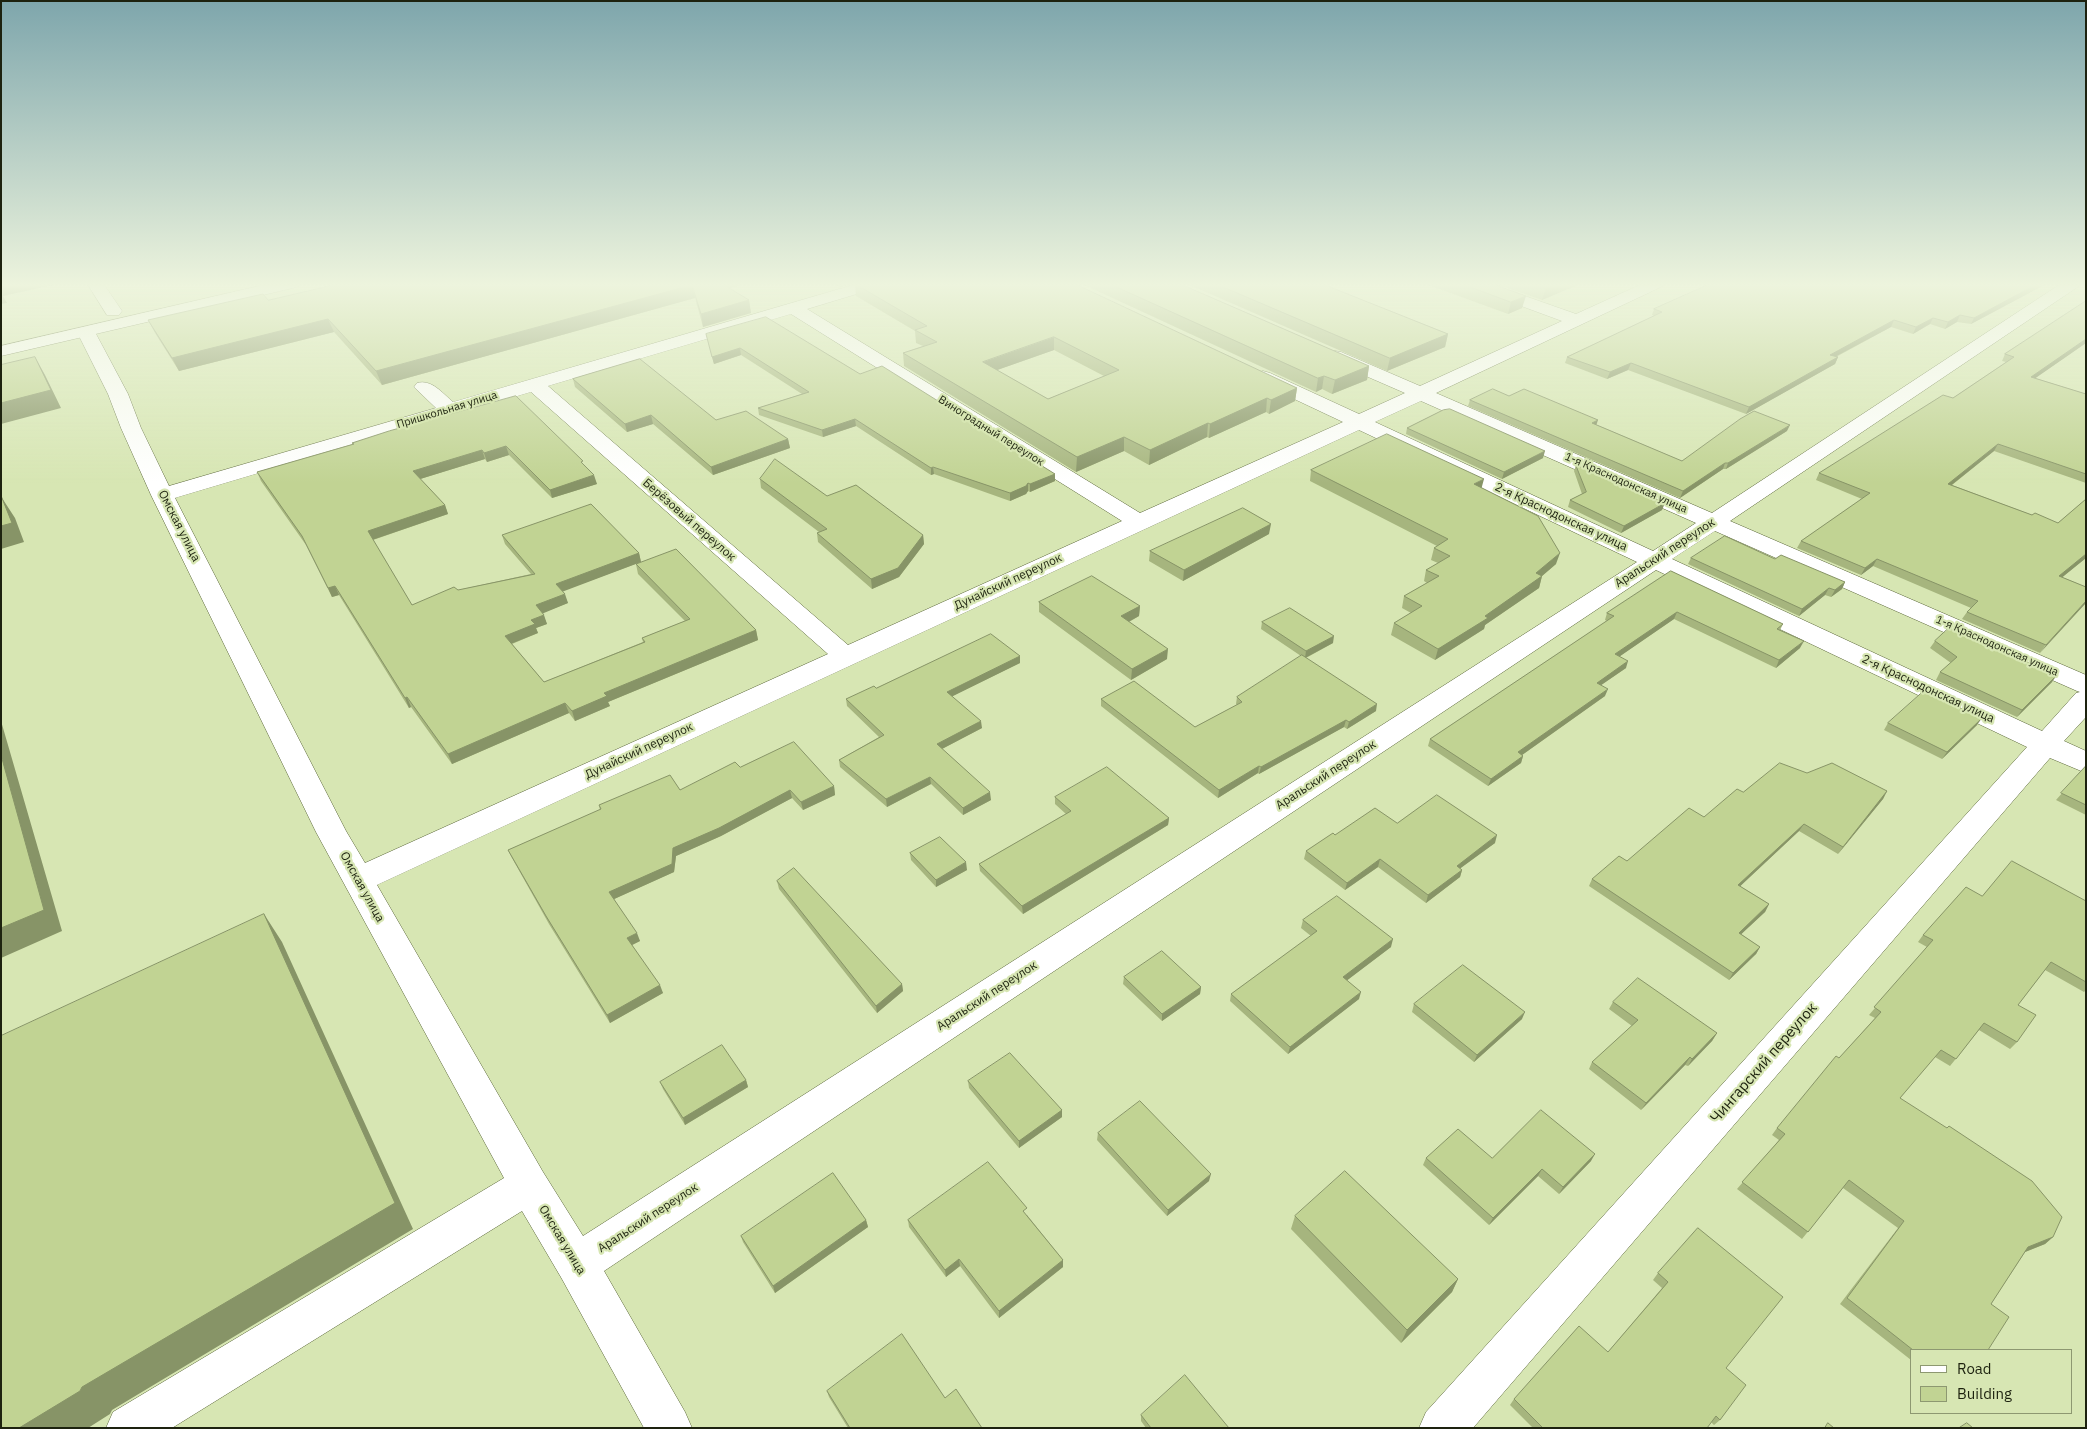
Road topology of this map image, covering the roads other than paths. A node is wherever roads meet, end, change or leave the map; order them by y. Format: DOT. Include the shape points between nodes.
graph roads {
  1 [pos="95,350"];
  2 [pos="650,350"];
  3 [pos="860,350"];
  4 [pos="1320,350"];
  5 [pos="1513,350"];
  6 [pos="1973,350"];
  7 [pos="1243,367"];
  8 [pos="534,384"];
  9 [pos="424,387"];
  10 [pos="1420,393"];
  11 [pos="449,409"];
  12 [pos="1359,422"];
  13 [pos="162,495"];
  14 [pos="1139,522"];
  15 [pos="1714,522"];
  16 [pos="1654,561"];
  17 [pos="845,656"];
  18 [pos="2086,685"];
  19 [pos="2086,699"];
  20 [pos="2045,744"];
  21 [pos="2086,763"];
  22 [pos="358,880"];
  23 [pos="529,1185"];
  24 [pos="577,1264"];
  25 [pos="129,1428"];
  26 [pos="669,1428"];
  27 [pos="1442,1428"];
  1 -- 13 [label="street, Омская улица"];
  2 -- 8 [label="street, Пришкольная улица"];
  3 -- 14 [label="street, Виноградный переулок"];
  4 -- 10 [label="street, 1-я Краснодонская улица"];
  5 -- 10 [label="street, Дунайский переулок"];
  6 -- 15 [label="street, Аральский переулок"];
  7 -- 12 [label="street, 2-я Краснодонская улица"];
  8 -- 11 [label="street, Пришкольная улица"];
  8 -- 17 [label="street, Берёзовый переулок"];
  9 -- 11 [label="street"];
  10 -- 12 [label="street, Дунайский переулок"];
  10 -- 15 [label="street, 1-я Краснодонская улица"];
  11 -- 13 [label="street, Пришкольная улица"];
  12 -- 14 [label="street, Дунайский переулок"];
  12 -- 16 [label="street, 2-я Краснодонская улица"];
  13 -- 22 [label="street, Омская улица"];
  14 -- 17 [label="street, Дунайский переулок"];
  15 -- 16 [label="street, Аральский переулок"];
  15 -- 18 [label="street, 1-я Краснодонская улица"];
  16 -- 20 [label="street, 2-я Краснодонская улица"];
  16 -- 24 [label="street, Аральский переулок"];
  17 -- 22 [label="street, Дунайский переулок"];
  19 -- 20 [label="street, Чингарский переулок"];
  20 -- 21 [label="street, 2-я Краснодонская улица"];
  20 -- 27 [label="street, Чингарский переулок"];
  22 -- 23 [label="street, Омская улица"];
  23 -- 24 [label="street, Омская улица"];
  23 -- 25 [label="street"];
  24 -- 26 [label="street, Омская улица"];
}
